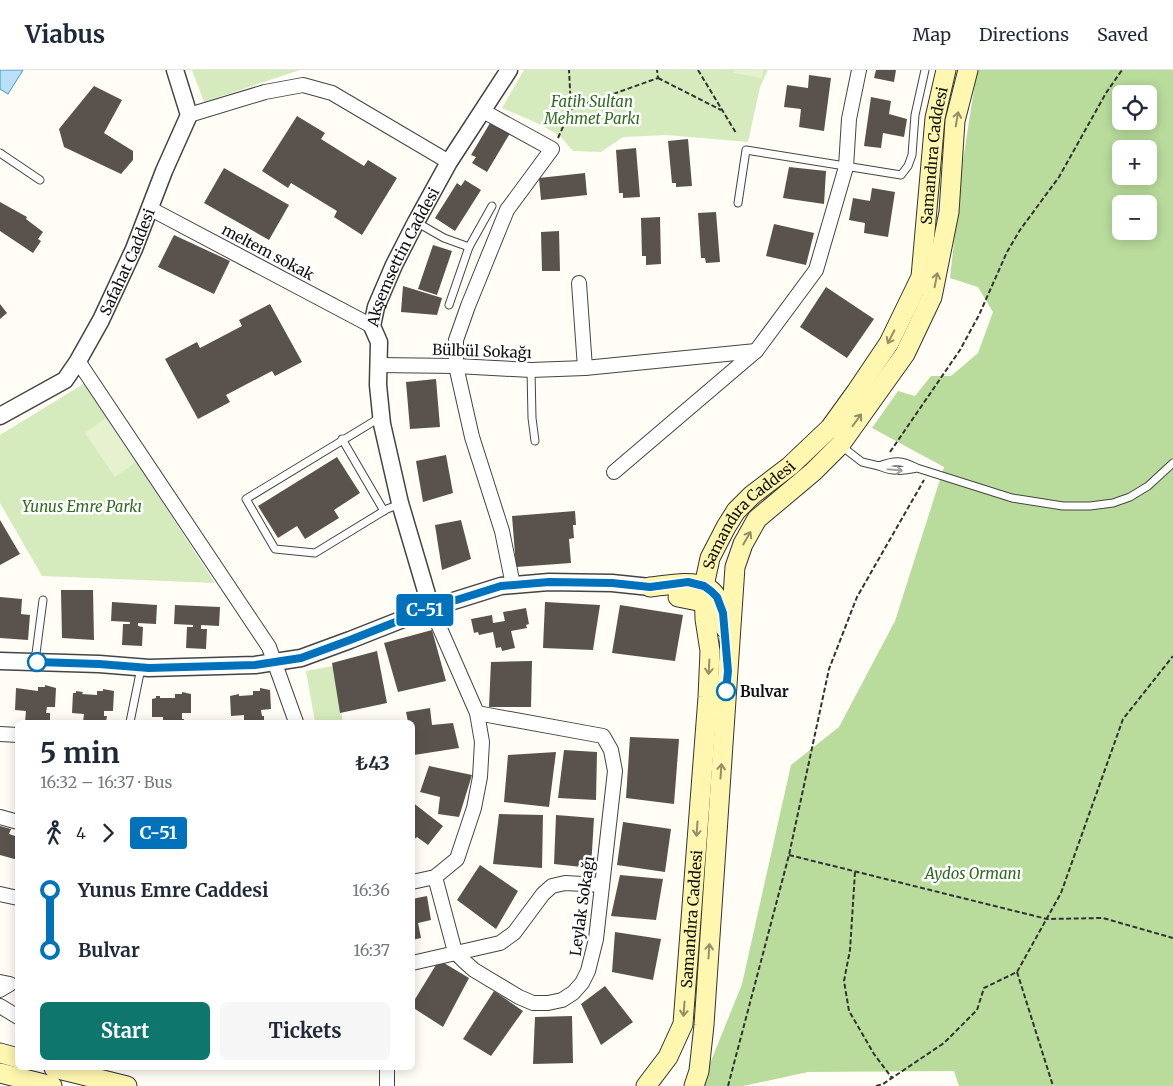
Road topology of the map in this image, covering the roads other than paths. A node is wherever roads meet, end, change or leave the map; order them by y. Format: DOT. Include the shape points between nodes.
graph roads {
  1 [pos="175,70"];
  2 [pos="510,70"];
  3 [pos="859,70"];
  4 [pos="925,70"];
  5 [pos="946,70"];
  6 [pos="968,70"];
  7 [pos="483,111"];
  8 [pos="189,116"];
  9 [pos="0,153"];
  10 [pos="449,162"];
  11 [pos="846,167"];
  12 [pos="40,180"];
  13 [pos="738,203"];
  14 [pos="492,206"];
  15 [pos="149,208"];
  16 [pos="416,222"];
  17 [pos="469,247"];
  18 [pos="579,283"];
  19 [pos="449,305"];
  20 [pos="372,326"];
  21 [pos="756,351"];
  22 [pos="78,360"];
  23 [pos="378,365"];
  24 [pos="456,366"];
  25 [pos="585,368"];
  26 [pos="531,370"];
  27 [pos="0,416"];
  28 [pos="381,416"];
  29 [pos="342,439"];
  30 [pos="536,441"];
  31 [pos="840,445"];
  32 [pos="1173,463"];
  33 [pos="614,472"];
  34 [pos="400,503"];
  35 [pos="384,511"];
  36 [pos="735,567"];
  37 [pos="513,585"];
  38 [pos="650,587"];
  39 [pos="700,597"];
  40 [pos="43,600"];
  41 [pos="431,608"];
  42 [pos="0,661"];
  43 [pos="35,662"];
  44 [pos="274,662"];
  45 [pos="141,667"];
  46 [pos="728,671"];
  47 [pos="477,713"];
  48 [pos="130,720"];
  49 [pos="295,720"];
  50 [pos="0,734"];
  51 [pos="15,734"];
  52 [pos="0,817"];
  53 [pos="15,821"];
  54 [pos="435,877"];
  55 [pos="415,881"];
  56 [pos="602,885"];
  57 [pos="0,894"];
  58 [pos="15,897"];
  59 [pos="455,952"];
  60 [pos="415,962"];
  61 [pos="0,1006"];
  62 [pos="15,1015"];
  63 [pos="0,1053"];
  64 [pos="15,1057"];
  65 [pos="62,1070"];
  66 [pos="387,1070"];
  67 [pos="0,1073"];
  68 [pos="52,1086"];
  69 [pos="126,1086"];
  70 [pos="387,1086"];
  71 [pos="646,1086"];
  72 [pos="694,1086"];
  1 -- 8 [label="street"];
  2 -- 7 [label="street, Akşemsettin Caddesi"];
  3 -- 11 [label="street" via="849,119"];
  4 -- 11 [label="lane" via="912,155 905,171 901,174"];
  5 -- 39 [label="main road, Samandıra Caddesi, one-way" via="934,118 921,277 889,343 830,428 736,511 710,558"];
  31 -- 6 [label="main road, Samandıra Caddesi, one-way" via="904,354 932,297 949,212 956,122"];
  7 -- 10 [label="street, Akşemsettin Caddesi"];
  7 -- 24 [label="street" via="552,149 507,210 456,340"];
  8 -- 10 [label="street" via="265,92 303,85 332,93"];
  8 -- 15 [label="street, Safahat Caddesi"];
  9 -- 12 [label="lane"];
  10 -- 16 [label="street, Akşemsettin Caddesi"];
  11 -- 13 [label="lane" via="746,150"];
  11 -- 21 [label="street" via="816,270"];
  14 -- 17 [label="lane"];
  15 -- 20 [label="street, meltem sokak"];
  15 -- 22 [label="street, Safahat Caddesi" via="130,258"];
  16 -- 17 [label="lane" via="444,238"];
  16 -- 20 [label="street, Akşemsettin Caddesi" via="394,265"];
  17 -- 19 [label="lane"];
  18 -- 25 [label="street"];
  20 -- 23 [label="street, Akşemsettin Caddesi" via="379,342"];
  21 -- 25 [label="street, Bülbül Sokağı"];
  21 -- 33 [label="street"];
  22 -- 27 [label="street, Safahat Caddesi" via="66,380"];
  22 -- 44 [label="street" via="269,647"];
  23 -- 24 [label="street, Bülbül Sokağı"];
  23 -- 28 [label="street, Akşemsettin Caddesi"];
  24 -- 26 [label="street, Bülbül Sokağı"];
  24 -- 37 [label="street" via="472,437 502,531"];
  25 -- 26 [label="street, Bülbül Sokağı"];
  26 -- 30 [label="lane"];
  28 -- 29 [label="lane"];
  28 -- 34 [label="street, Akşemsettin Caddesi"];
  29 -- 35 [label="lane"];
  29 -- 35 [label="lane" via="246,499 275,549 315,553"];
  31 -- 32 [label="lane" via="862,462 879,466 892,461 906,462 1012,498 1063,506 1113,503 1130,497 1148,486"];
  36 -- 31 [label="main road, Samandıra Caddesi, one-way" via="757,519"];
  34 -- 35 [label="lane"];
  34 -- 41 [label="street, Akşemsettin Caddesi"];
  36 -- 39 [label="main road"];
  36 -- 46 [label="main road, Samandıra Caddesi"];
  37 -- 38 [label="street" via="549,582"];
  37 -- 41 [label="street"];
  38 -- 39 [label="main road"];
  39 -- 46 [label="main road" via="723,613"];
  39 -- 71 [label="main road, Samandıra Caddesi, one-way" via="710,651 682,1024 668,1057"];
  40 -- 43 [label="lane"];
  41 -- 44 [label="street" via="301,658"];
  41 -- 47 [label="street"];
  42 -- 43 [label="street"];
  43 -- 45 [label="street"];
  44 -- 45 [label="street"];
  44 -- 49 [label="street"];
  45 -- 48 [label="lane"];
  72 -- 46 [label="main road, Samandıra Caddesi, one-way" via="699,1071 704,1025"];
  47 -- 54 [label="street" via="482,742 474,808 457,859"];
  47 -- 56 [label="street, Leylak Sokağı" via="603,736 611,750 615,771"];
  50 -- 51 [label="street"];
  52 -- 53 [label="street"];
  54 -- 55 [label="street"];
  54 -- 59 [label="street"];
  56 -- 59 [label="street" via="565,883 552,886 506,940 493,946"];
  56 -- 59 [label="street, Leylak Sokağı" via="596,939 588,971 582,983 562,1000 533,1003 519,997 474,970"];
  57 -- 58 [label="street"];
  59 -- 60 [label="street"];
  61 -- 62 [label="street"];
  63 -- 64 [label="main road"];
  65 -- 69 [label="main road"];
  66 -- 70 [label="street"];
  67 -- 68 [label="main road"];
}
